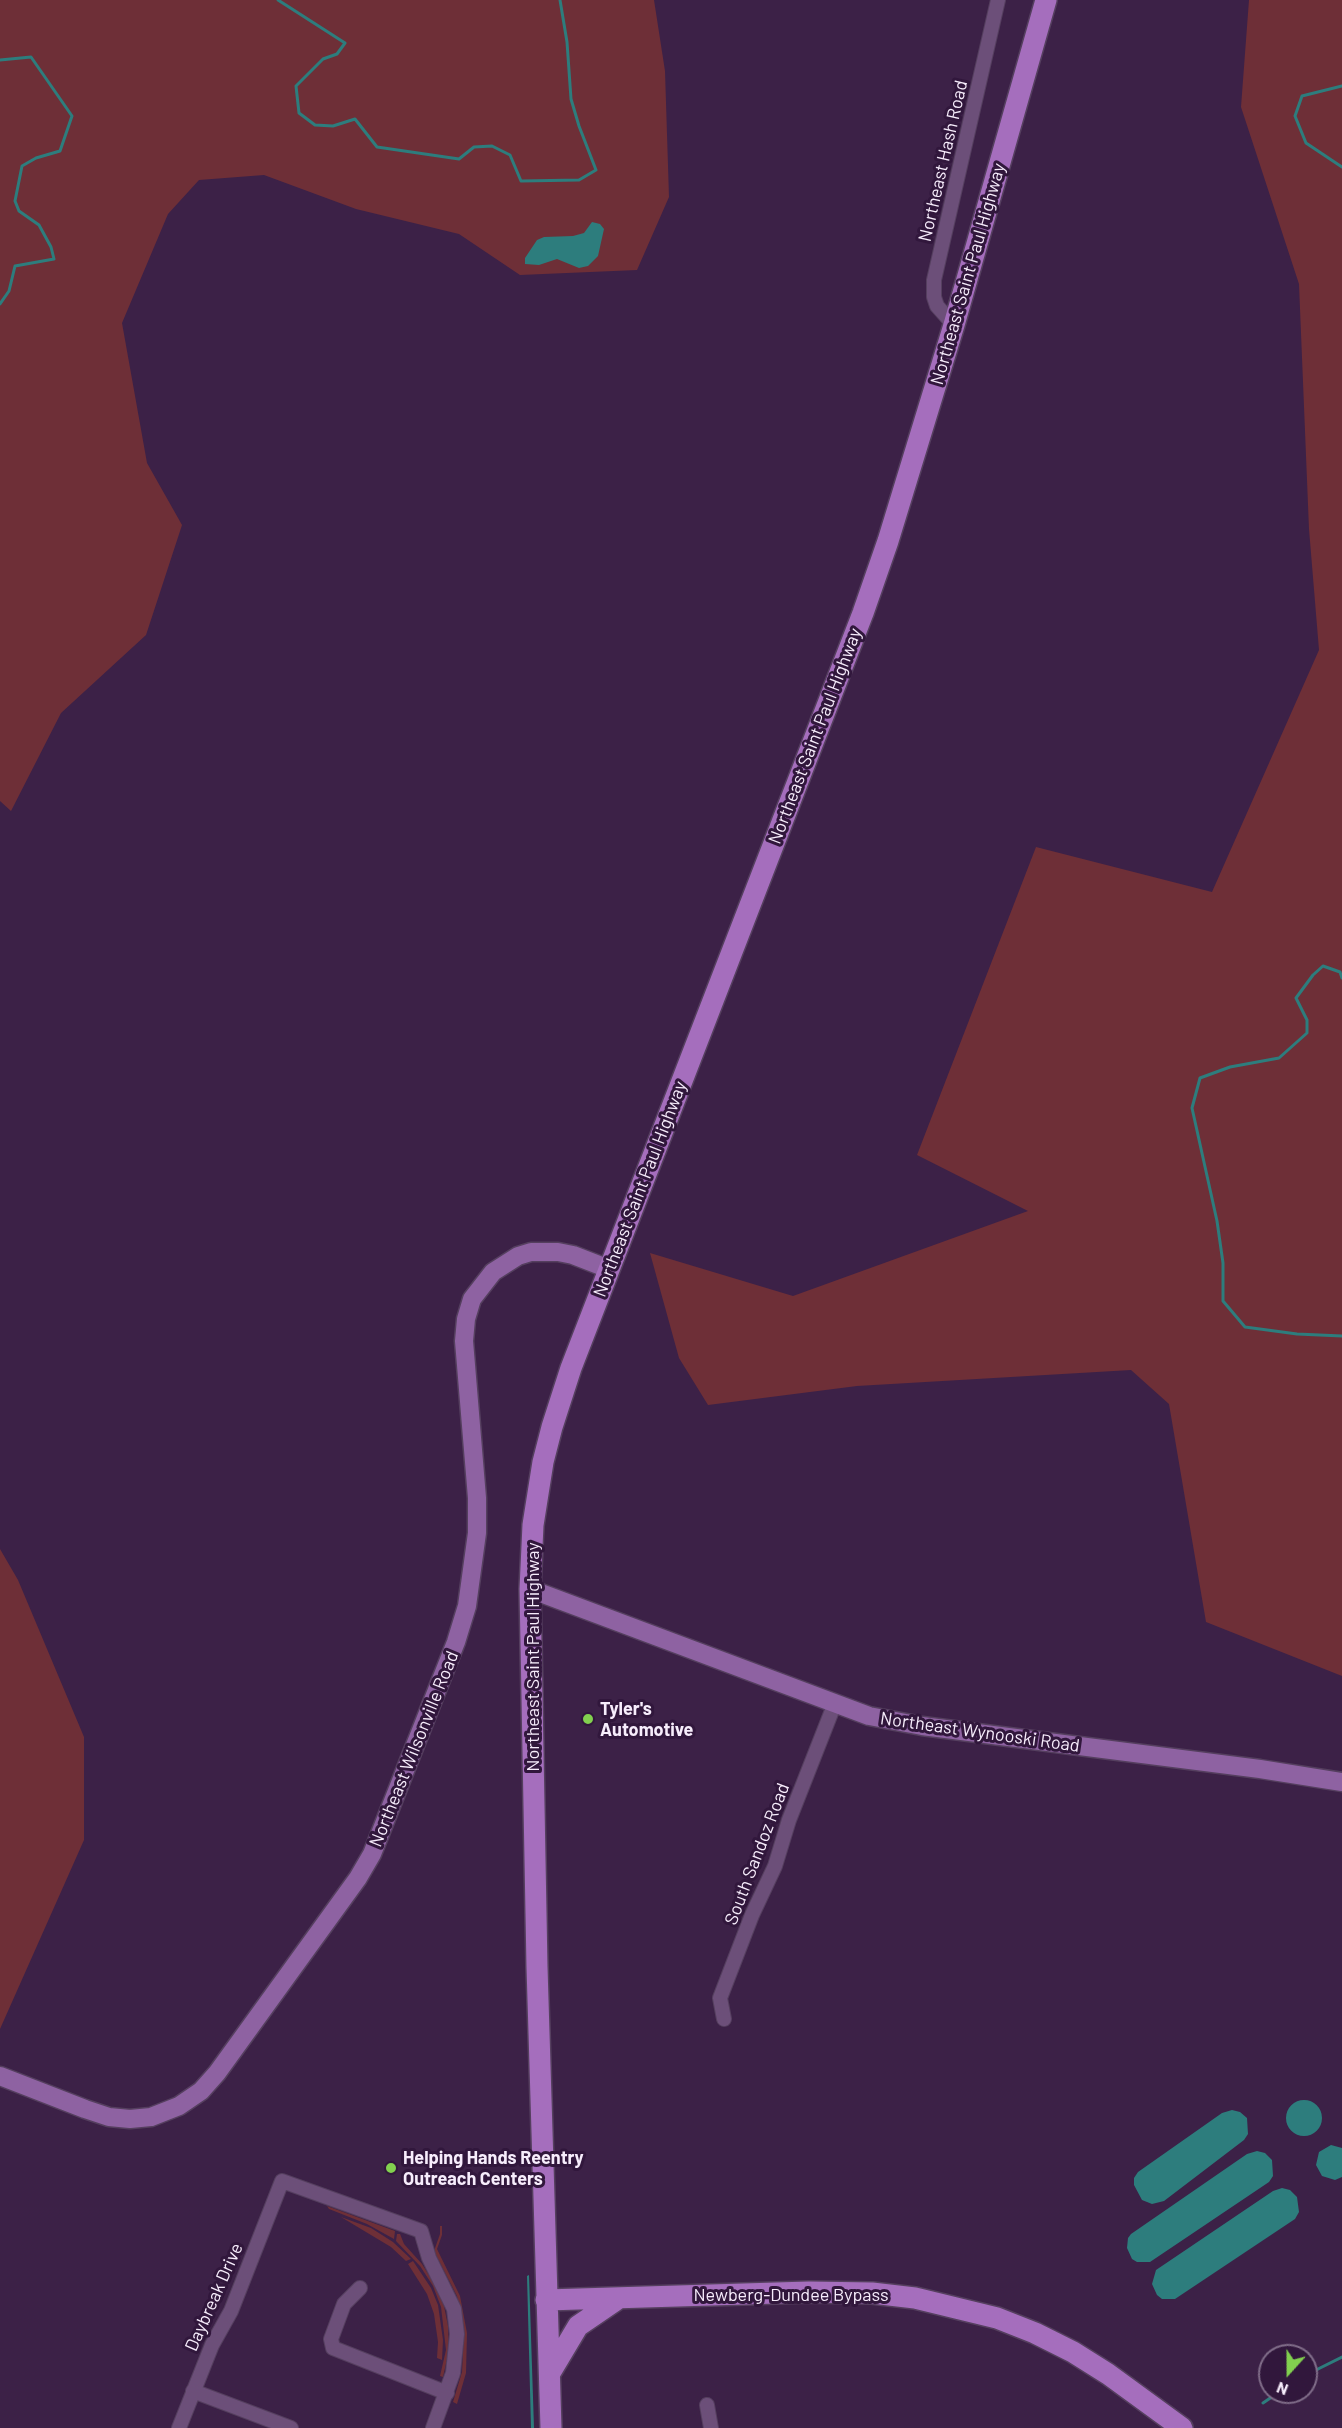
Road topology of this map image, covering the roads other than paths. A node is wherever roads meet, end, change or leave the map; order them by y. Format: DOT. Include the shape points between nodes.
graph roads {
  1 [pos="998,0"];
  2 [pos="1046,0"];
  3 [pos="954,324"];
  4 [pos="609,1269"];
  5 [pos="530,1589"];
  6 [pos="835,1703"];
  7 [pos="1342,1782"];
  8 [pos="724,2019"];
  9 [pos="0,2076"];
  10 [pos="360,2288"];
  11 [pos="619,2298"];
  12 [pos="546,2300"];
  13 [pos="550,2373"];
  14 [pos="193,2391"];
  15 [pos="447,2393"];
  16 [pos="707,2405"];
  17 [pos="179,2428"];
  18 [pos="291,2428"];
  19 [pos="433,2428"];
  20 [pos="551,2428"];
  21 [pos="711,2428"];
  22 [pos="1182,2428"];
  1 -- 3 [label="street, Northeast Hash Road" via="934,280 937,306"];
  2 -- 3 [label="highway, Northeast Saint Paul Highway"];
  3 -- 4 [label="highway, Northeast Saint Paul Highway" via="911,471 863,613"];
  4 -- 5 [label="highway, Northeast Saint Paul Highway" via="547,1444 533,1525"];
  4 -- 9 [label="main road, Northeast Wilsonville Road" via="573,1255 531,1252 493,1272 472,1299 464,1341 477,1533 468,1597 456,1642 372,1854 217,2073 201,2091 179,2106 151,2117 130,2119 109,2117"];
  5 -- 6 [label="main road, Northeast Wynooski Road"];
  5 -- 12 [label="highway, Northeast Saint Paul Highway"];
  6 -- 7 [label="main road, Northeast Wynooski Road" via="869,1716 922,1726"];
  6 -- 8 [label="street, South Sandoz Road" via="775,1866 720,1998"];
  10 -- 15 [label="street" via="344,2304 331,2339 333,2348"];
  11 -- 12 [label="highway, Newberg-Dundee Bypass"];
  11 -- 13 [label="highway" via="578,2326"];
  11 -- 22 [label="highway, Newberg-Dundee Bypass" via="840,2292 896,2294 957,2306 1007,2322 1073,2352"];
  12 -- 13 [label="highway, Northeast Saint Paul Highway"];
  13 -- 20 [label="highway, Northeast Saint Paul Highway"];
  14 -- 15 [label="street, Daybreak Drive" via="231,2311 282,2181 421,2231 429,2258 454,2309 456,2356"];
  14 -- 17 [label="street, Daybreak Drive"];
  14 -- 18 [label="street"];
  15 -- 19 [label="street"];
  16 -- 21 [label="street"];
}
